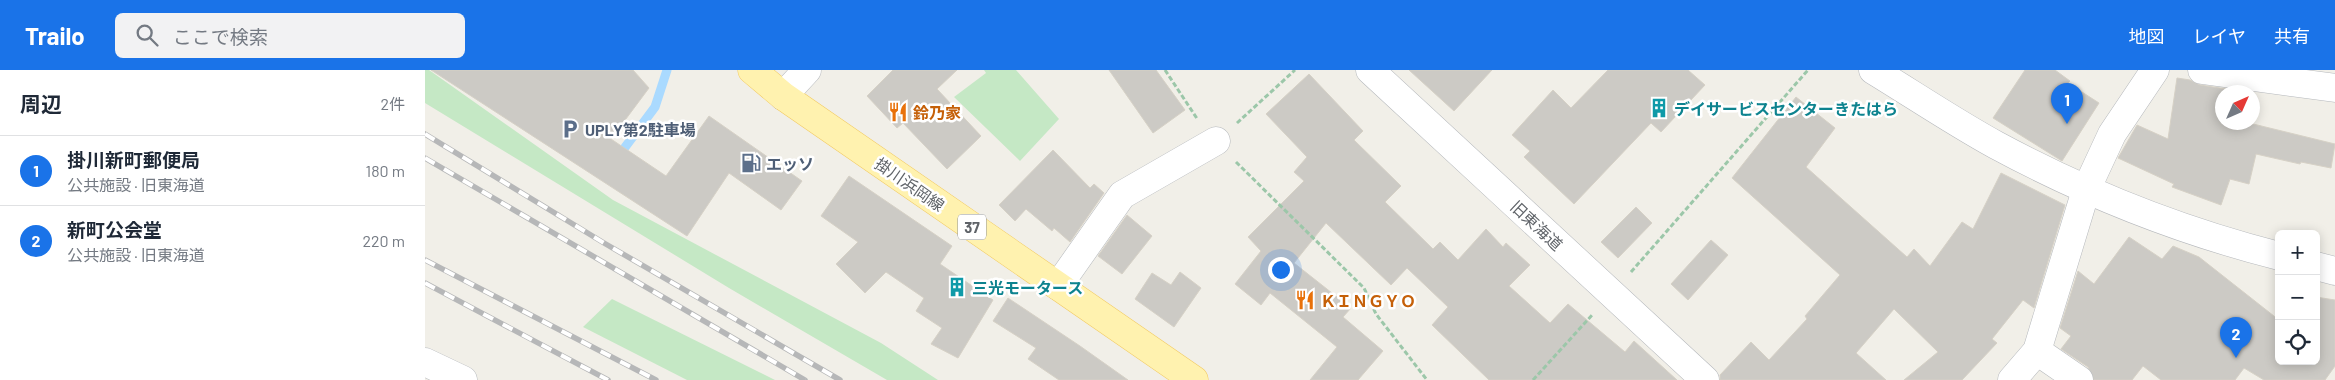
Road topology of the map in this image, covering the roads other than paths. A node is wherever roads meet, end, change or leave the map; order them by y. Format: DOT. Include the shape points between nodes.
graph roads {
  1 [pos="752,70"];
  2 [pos="807,70"];
  3 [pos="1370,70"];
  4 [pos="1873,70"];
  5 [pos="2155,70"];
  6 [pos="2202,70"];
  7 [pos="2335,88"];
  8 [pos="783,96"];
  9 [pos="1216,141"];
  10 [pos="2086,190"];
  11 [pos="2275,255"];
  12 [pos="2320,267"];
  13 [pos="2335,271"];
  14 [pos="1058,286"];
  15 [pos="2037,351"];
  16 [pos="425,362"];
  17 [pos="1694,377"];
  18 [pos="463,380"];
  19 [pos="1194,380"];
  20 [pos="2012,380"];
  21 [pos="2079,380"];
  1 -- 8 [label="main road, 掛川浜岡線 / 37"];
  2 -- 8 [label="street"];
  3 -- 17 [label="street, 旧東海道" via="1612,294"];
  4 -- 10 [label="street" via="1996,145"];
  5 -- 10 [label="street" via="2112,134"];
  6 -- 7 [label="street"];
  8 -- 14 [label="main road, 掛川浜岡線 / 37"];
  9 -- 14 [label="street" via="1121,195"];
  10 -- 11 [label="street" via="2190,230"];
  10 -- 15 [label="street"];
  12 -- 13 [label="street"];
  14 -- 19 [label="main road, 掛川浜岡線 / 37"];
  15 -- 20 [label="street"];
  15 -- 21 [label="street"];
  16 -- 18 [label="street"];
}
